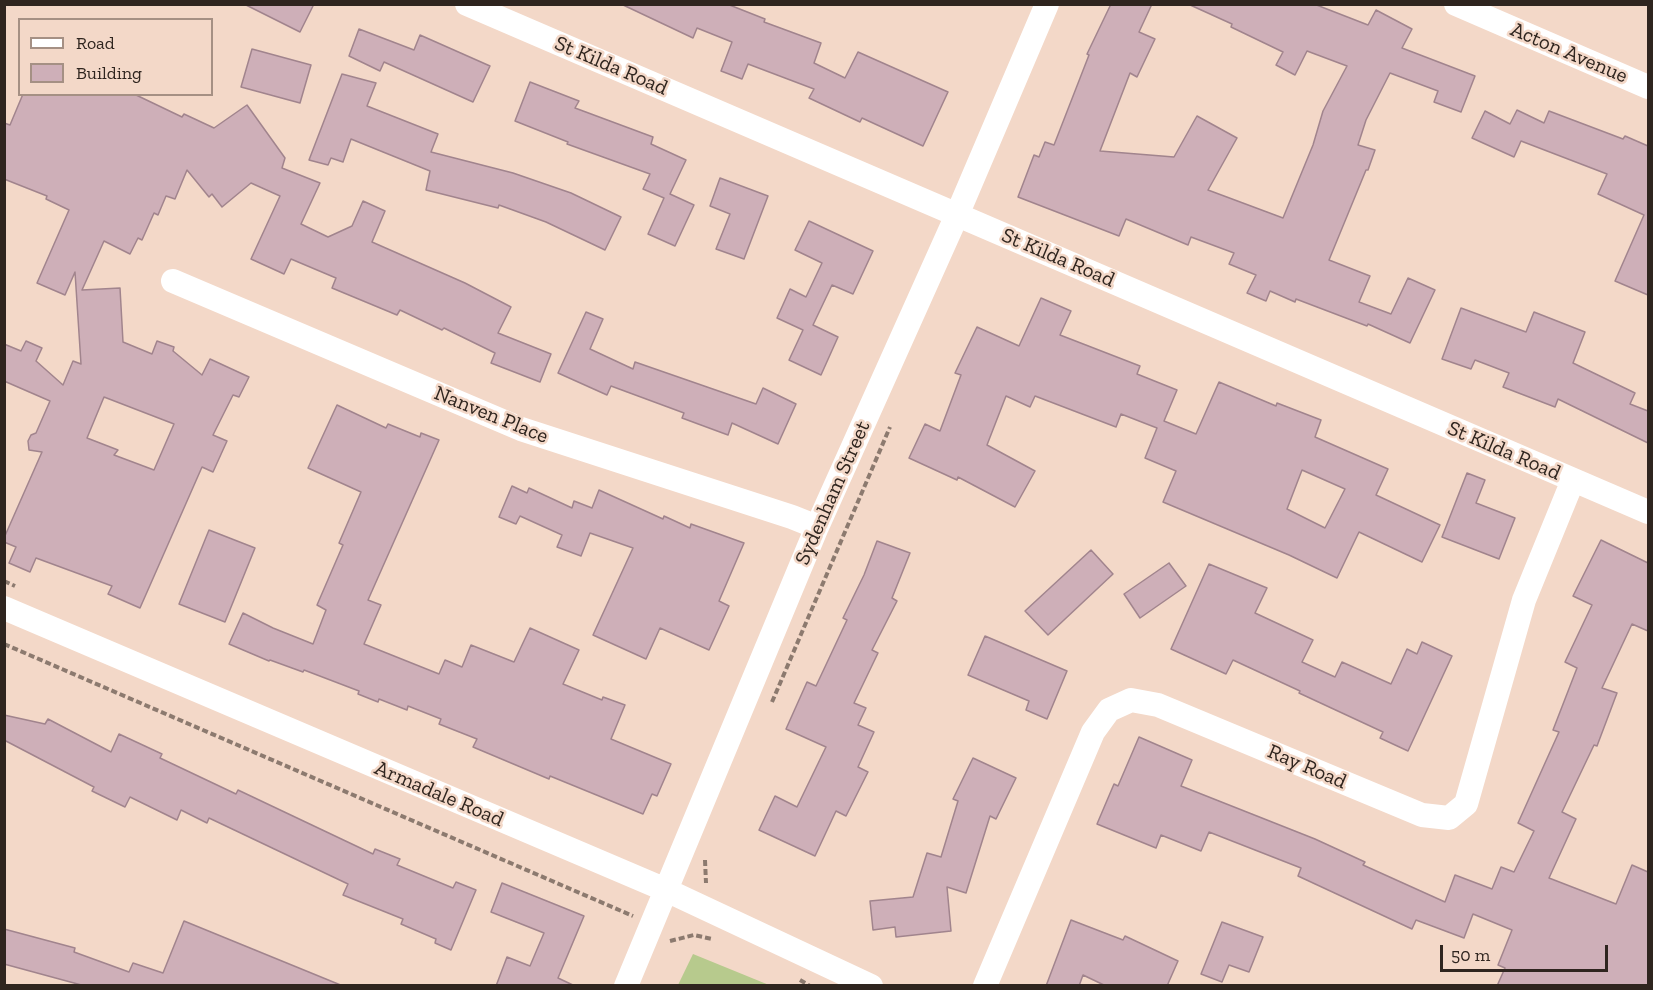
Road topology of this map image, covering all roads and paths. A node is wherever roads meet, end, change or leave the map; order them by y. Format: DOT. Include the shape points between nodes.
graph roads {
  1 [pos="467,4"];
  2 [pos="1047,4"];
  3 [pos="1456,4"];
  4 [pos="1648,87"];
  5 [pos="957,215"];
  6 [pos="172,281"];
  7 [pos="892,420"];
  8 [pos="1573,480"];
  9 [pos="1648,512"];
  10 [pos="817,527"];
  11 [pos="4,608"];
  12 [pos="4,644"];
  13 [pos="770,705"];
  14 [pos="705,858"];
  15 [pos="666,890"];
  16 [pos="706,909"];
  17 [pos="652,924"];
  18 [pos="714,939"];
  19 [pos="666,943"];
  20 [pos="796,979"];
  21 [pos="626,986"];
  22 [pos="810,986"];
  23 [pos="871,986"];
  24 [pos="985,986"];
  1 -- 5 [label="street, St Kilda Road"];
  2 -- 5 [label="street, Sydenham Street"];
  3 -- 4 [label="street, Acton Avenue"];
  5 -- 8 [label="street, St Kilda Road"];
  5 -- 10 [label="street, Sydenham Street"];
  6 -- 10 [label="street, Nanven Place" via="521,429"];
  7 -- 13 [label="path"];
  8 -- 9 [label="street, St Kilda Road"];
  8 -- 24 [label="street, Ray Road" via="1524,600 1466,804 1449,818 1422,815 1158,705 1131,700 1109,710 1093,732"];
  10 -- 15 [label="street, Sydenham Street"];
  11 -- 15 [label="street, Armadale Road"];
  12 -- 17 [label="path"];
  14 -- 16 [label="path"];
  15 -- 16 [label="street, Armadale Road"];
  15 -- 17 [label="street, Sydenham Street"];
  16 -- 23 [label="street, Armadale Road"];
  17 -- 21 [label="street, Sydenham Street"];
  18 -- 19 [label="path" via="694,935"];
  20 -- 22 [label="path"];
}
